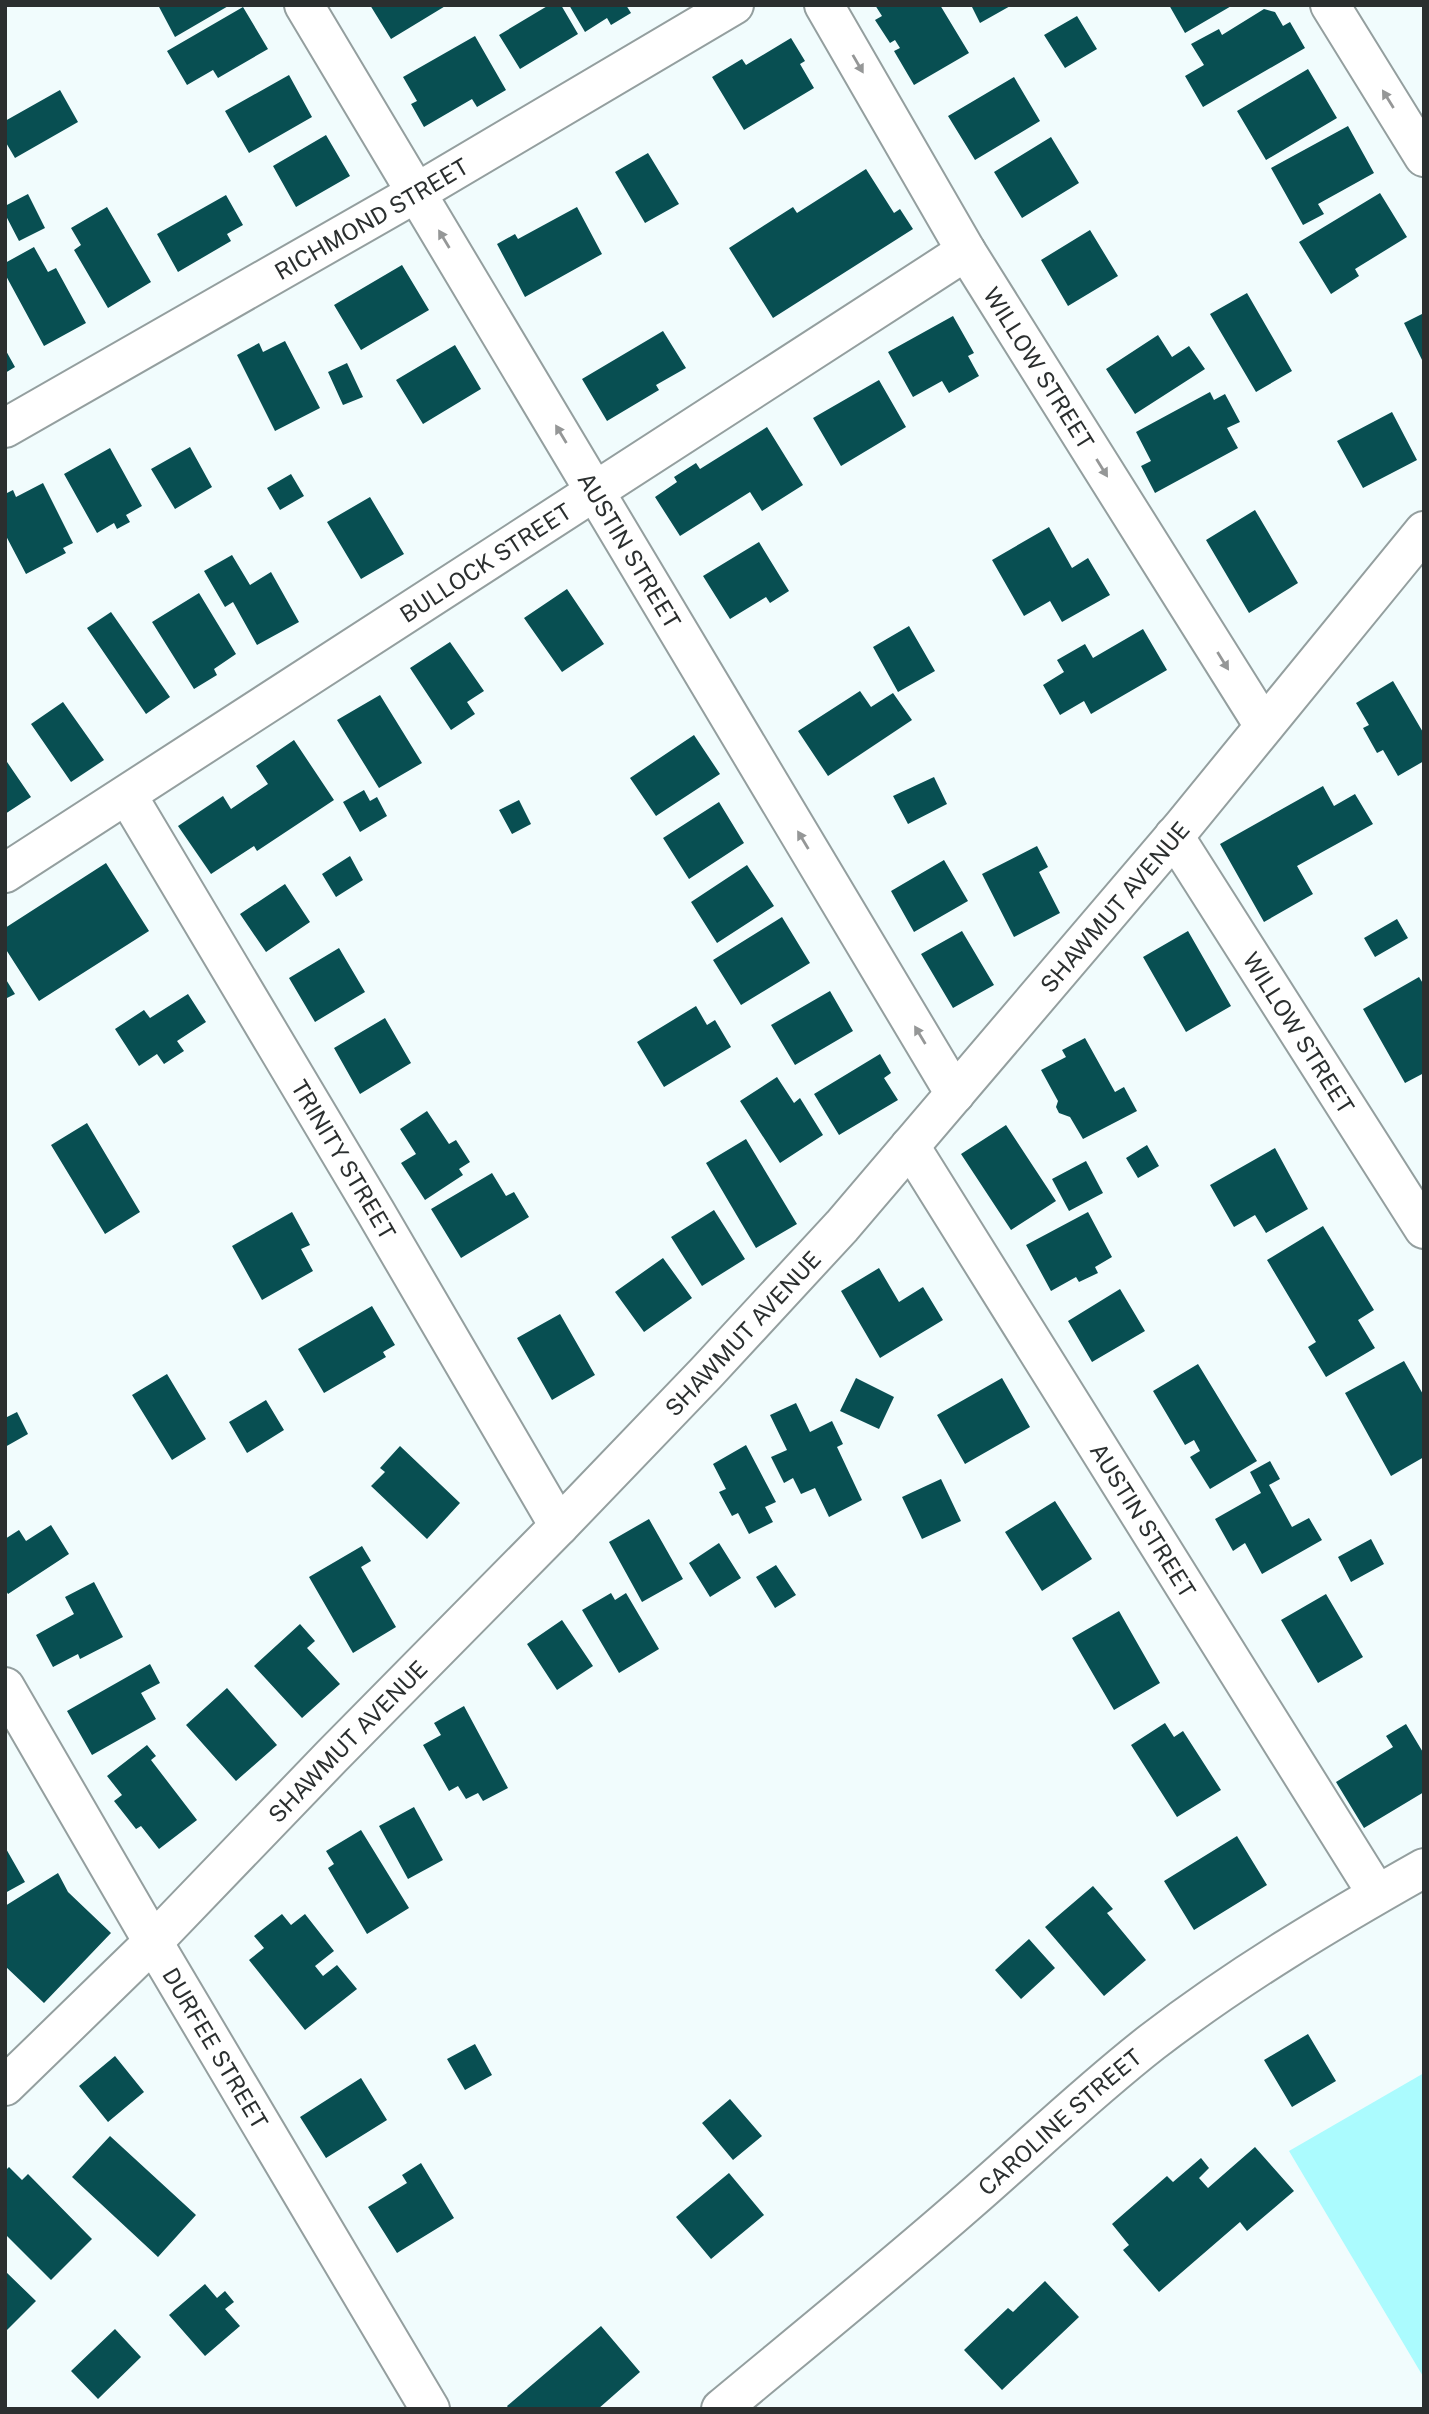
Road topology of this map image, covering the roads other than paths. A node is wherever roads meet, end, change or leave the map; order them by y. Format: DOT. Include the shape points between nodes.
graph roads {
  1 [pos="304,5"];
  2 [pos="734,5"];
  3 [pos="824,5"];
  4 [pos="1331,5"];
  5 [pos="1424,157"];
  6 [pos="416,192"];
  7 [pos="966,251"];
  8 [pos="5,428"];
  9 [pos="595,491"];
  10 [pos="1424,531"];
  11 [pos="1264,726"];
  12 [pos="127,795"];
  13 [pos="1174,836"];
  14 [pos="5,873"];
  15 [pos="955,1094"];
  16 [pos="910,1146"];
  17 [pos="1424,1229"];
  18 [pos="559,1526"];
  19 [pos="5,1687"];
  20 [pos="1424,1868"];
  21 [pos="1377,1894"];
  22 [pos="153,1942"];
  23 [pos="5,2087"];
  24 [pos="430,2409"];
  25 [pos="721,2409"];
  1 -- 6 [label="street, AUSTIN STREET"];
  2 -- 6 [label="street, RICHMOND STREET"];
  3 -- 7 [label="street, WILLOW STREET, one-way"];
  5 -- 4 [label="street, one-way"];
  6 -- 8 [label="street, RICHMOND STREET"];
  9 -- 6 [label="street, AUSTIN STREET, one-way"];
  7 -- 9 [label="street, BULLOCK STREET"];
  7 -- 11 [label="street, WILLOW STREET, one-way"];
  9 -- 12 [label="street, BULLOCK STREET"];
  15 -- 9 [label="street, AUSTIN STREET, one-way"];
  10 -- 11 [label="street, SHAWMUT AVENUE"];
  11 -- 13 [label="street, SHAWMUT AVENUE"];
  12 -- 14 [label="street, BULLOCK STREET"];
  12 -- 18 [label="street, TRINITY STREET"];
  13 -- 15 [label="street, SHAWMUT AVENUE"];
  13 -- 17 [label="street, WILLOW STREET"];
  15 -- 16 [label="street, SHAWMUT AVENUE"];
  16 -- 18 [label="street, SHAWMUT AVENUE" via="724,1354"];
  16 -- 21 [label="street, AUSTIN STREET"];
  18 -- 22 [label="street, SHAWMUT AVENUE"];
  19 -- 22 [label="street, DURFEE STREET"];
  20 -- 21 [label="street, CAROLINE STREET"];
  21 -- 25 [label="street, CAROLINE STREET" via="1260,1966 1145,2048"];
  22 -- 23 [label="street, SHAWMUT AVENUE"];
  22 -- 24 [label="street, DURFEE STREET"];
}
